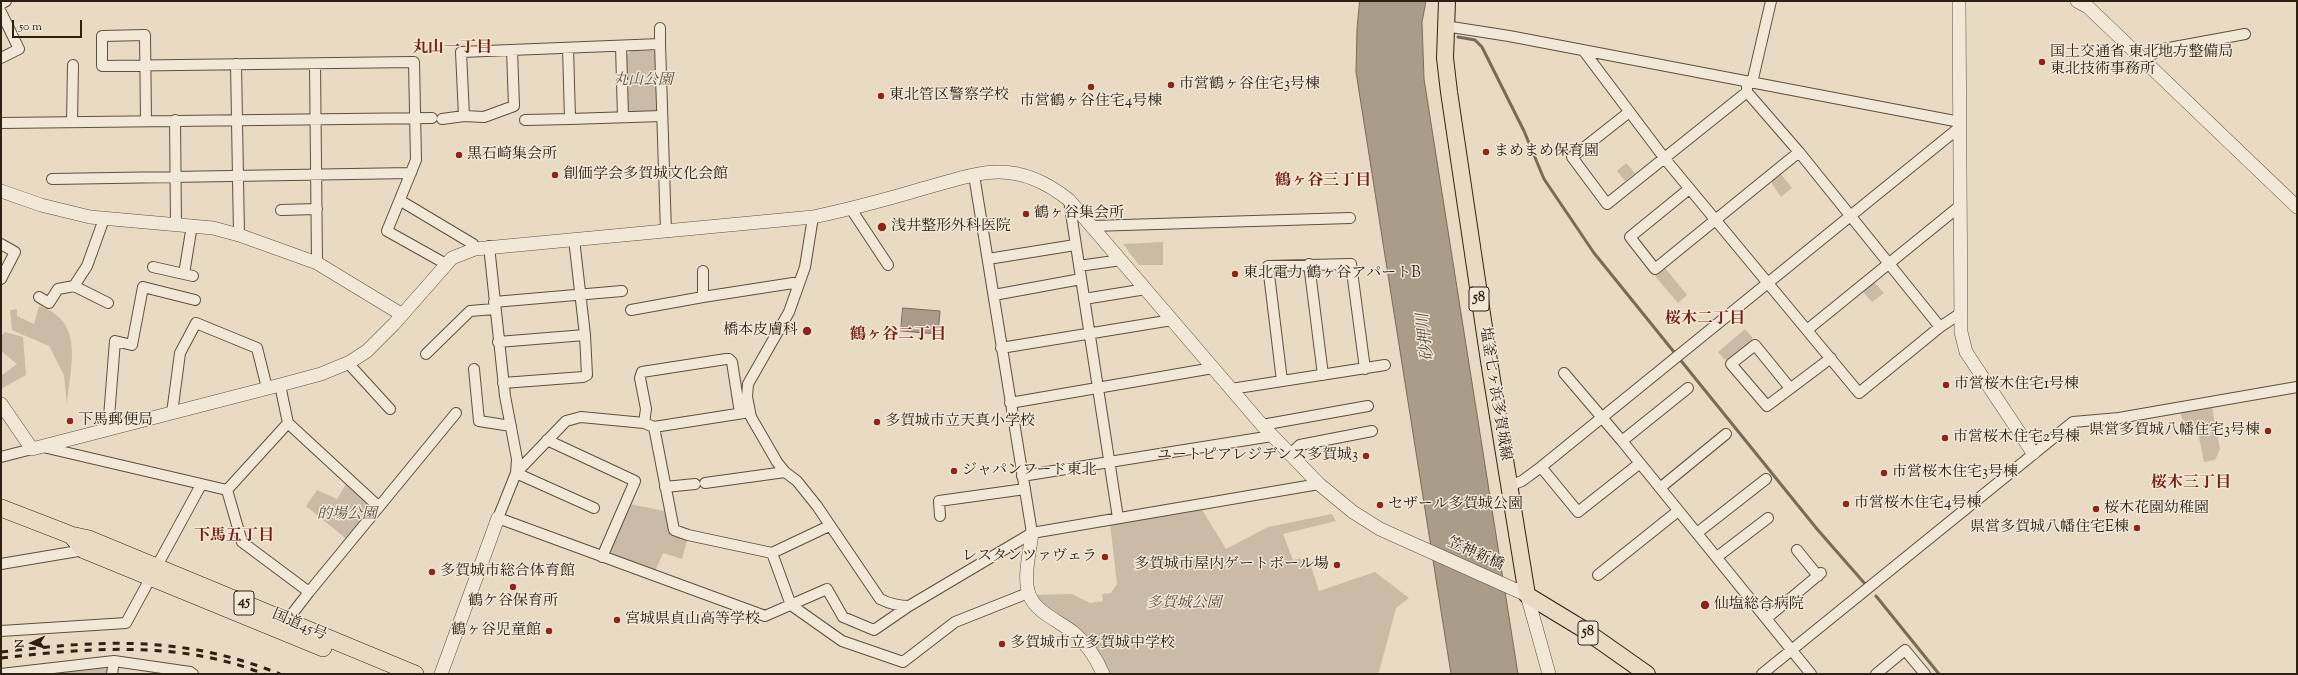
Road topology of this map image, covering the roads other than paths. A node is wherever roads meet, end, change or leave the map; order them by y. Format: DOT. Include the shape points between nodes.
graph roads {
  1 [pos="6,1"];
  2 [pos="1447,1"];
  3 [pos="1771,1"];
  4 [pos="1959,1"];
  5 [pos="2085,3"];
  6 [pos="1,4"];
  7 [pos="1,12"];
  8 [pos="1445,26"];
  9 [pos="660,28"];
  10 [pos="2245,34"];
  11 [pos="660,44"];
  12 [pos="621,46"];
  13 [pos="568,48"];
  14 [pos="512,50"];
  15 [pos="1582,50"];
  16 [pos="1,58"];
  17 [pos="2144,61"];
  18 [pos="236,64"];
  19 [pos="315,64"];
  20 [pos="73,65"];
  21 [pos="146,65"];
  22 [pos="1749,86"];
  23 [pos="1628,113"];
  24 [pos="464,116"];
  25 [pos="662,116"];
  26 [pos="623,117"];
  27 [pos="415,118"];
  28 [pos="316,119"];
  29 [pos="570,119"];
  30 [pos="174,120"];
  31 [pos="237,120"];
  32 [pos="525,120"];
  33 [pos="146,121"];
  34 [pos="72,122"];
  35 [pos="1,123"];
  36 [pos="1960,125"];
  37 [pos="1799,152"];
  38 [pos="1665,159"];
  39 [pos="411,173"];
  40 [pos="317,175"];
  41 [pos="974,175"];
  42 [pos="239,176"];
  43 [pos="175,178"];
  44 [pos="52,179"];
  45 [pos="1689,189"];
  46 [pos="1,191"];
  47 [pos="1069,200"];
  48 [pos="401,201"];
  49 [pos="1961,205"];
  50 [pos="2297,207"];
  51 [pos="317,209"];
  52 [pos="851,209"];
  53 [pos="281,210"];
  54 [pos="1850,216"];
  55 [pos="813,217"];
  56 [pos="1350,218"];
  57 [pos="104,219"];
  58 [pos="1715,221"];
  59 [pos="176,224"];
  60 [pos="192,225"];
  61 [pos="1092,226"];
  62 [pos="666,232"];
  63 [pos="239,235"];
  64 [pos="574,239"];
  65 [pos="1,244"];
  66 [pos="1076,245"];
  67 [pos="489,246"];
  68 [pos="475,249"];
  69 [pos="988,259"];
  70 [pos="1121,260"];
  71 [pos="317,263"];
  72 [pos="446,264"];
  73 [pos="1308,264"];
  74 [pos="1888,264"];
  75 [pos="888,266"];
  76 [pos="1079,266"];
  77 [pos="153,267"];
  78 [pos="702,271"];
  79 [pos="1,279"];
  80 [pos="1081,279"];
  81 [pos="1768,283"];
  82 [pos="799,284"];
  83 [pos="74,286"];
  84 [pos="1146,289"];
  85 [pos="622,291"];
  86 [pos="580,294"];
  87 [pos="994,294"];
  88 [pos="40,297"];
  89 [pos="703,297"];
  90 [pos="1084,299"];
  91 [pos="195,300"];
  92 [pos="108,303"];
  93 [pos="494,305"];
  94 [pos="631,310"];
  95 [pos="1960,313"];
  96 [pos="401,314"];
  97 [pos="1172,320"];
  98 [pos="1940,327"];
  99 [pos="1807,330"];
  100 [pos="1088,333"];
  101 [pos="585,335"];
  102 [pos="498,342"];
  103 [pos="1001,348"];
  104 [pos="426,354"];
  105 [pos="1830,358"];
  106 [pos="348,363"];
  107 [pos="1385,365"];
  108 [pos="1213,368"];
  109 [pos="1365,368"];
  110 [pos="474,369"];
  111 [pos="1564,373"];
  112 [pos="1323,375"];
  113 [pos="1282,381"];
  114 [pos="503,383"];
  115 [pos="273,386"];
  116 [pos="2297,387"];
  117 [pos="1098,388"];
  118 [pos="1688,388"];
  119 [pos="1790,388"];
  120 [pos="1231,389"];
  121 [pos="1010,403"];
  122 [pos="1,404"];
  123 [pos="1368,406"];
  124 [pos="390,409"];
  125 [pos="745,412"];
  126 [pos="172,413"];
  127 [pos="456,413"];
  128 [pos="1602,417"];
  129 [pos="288,422"];
  130 [pos="644,423"];
  131 [pos="1262,425"];
  132 [pos="511,426"];
  133 [pos="654,427"];
  134 [pos="108,430"];
  135 [pos="1372,431"];
  136 [pos="1726,434"];
  137 [pos="1272,436"];
  138 [pos="548,440"];
  139 [pos="1622,441"];
  140 [pos="37,448"];
  141 [pos="2033,453"];
  142 [pos="1290,454"];
  143 [pos="1,457"];
  144 [pos="1110,462"];
  145 [pos="1640,463"];
  146 [pos="1541,467"];
  147 [pos="785,472"];
  148 [pos="516,473"];
  149 [pos="1022,476"];
  150 [pos="1766,479"];
  151 [pos="1319,484"];
  152 [pos="201,485"];
  153 [pos="1509,486"];
  154 [pos="665,487"];
  155 [pos="1660,488"];
  156 [pos="1025,489"];
  157 [pos="226,490"];
  158 [pos="379,507"];
  159 [pos="1,508"];
  160 [pos="594,508"];
  161 [pos="1678,512"];
  162 [pos="940,516"];
  163 [pos="498,518"];
  164 [pos="1118,518"];
  165 [pos="1768,518"];
  166 [pos="829,526"];
  167 [pos="1032,533"];
  168 [pos="1697,533"];
  169 [pos="86,544"];
  170 [pos="1797,550"];
  171 [pos="772,553"];
  172 [pos="602,557"];
  173 [pos="1717,558"];
  174 [pos="1,564"];
  175 [pos="153,572"];
  176 [pos="1598,575"];
  177 [pos="310,592"];
  178 [pos="1028,593"];
  179 [pos="1527,595"];
  180 [pos="791,605"];
  181 [pos="909,606"];
  182 [pos="1767,618"];
  183 [pos="286,627"];
  184 [pos="1,631"];
  185 [pos="1792,650"];
  186 [pos="114,661"];
  187 [pos="1,674"];
  188 [pos="112,674"];
  189 [pos="193,674"];
  190 [pos="388,674"];
  191 [pos="415,674"];
  192 [pos="441,674"];
  193 [pos="1103,674"];
  194 [pos="1549,674"];
  195 [pos="1647,674"];
  196 [pos="1762,674"];
  197 [pos="1811,674"];
  198 [pos="1876,674"];
  199 [pos="1925,674"];
  1 -- 6 [label="street"];
  2 -- 8 [label="main road, 塩釜七ヶ浜多賀城線 / 58"];
  3 -- 22 [label="street"];
  4 -- 36 [label="street"];
  5 -- 17 [label="street"];
  7 -- 16 [label="street" via="19,49"];
  8 -- 15 [label="street"];
  8 -- 153 [label="main road, 塩釜七ヶ浜多賀城線 / 58" via="1449,92"];
  9 -- 11 [label="street"];
  10 -- 17 [label="street" via="2158,50"];
  11 -- 12 [label="street"];
  11 -- 25 [label="street"];
  12 -- 13 [label="street"];
  12 -- 26 [label="street"];
  13 -- 14 [label="street"];
  13 -- 29 [label="street"];
  14 -- 24 [label="street" via="514,106 484,117"];
  14 -- 24 [label="street" via="462,52"];
  15 -- 22 [label="street"];
  15 -- 23 [label="street"];
  17 -- 50 [label="street"];
  18 -- 19 [label="street"];
  18 -- 21 [label="street"];
  18 -- 31 [label="street"];
  19 -- 27 [label="street" via="414,62"];
  19 -- 28 [label="street"];
  20 -- 34 [label="street"];
  21 -- 21 [label="street" via="102,66 102,36 145,35"];
  21 -- 33 [label="street"];
  22 -- 36 [label="street"];
  22 -- 37 [label="street"];
  22 -- 38 [label="street"];
  23 -- 38 [label="street"];
  23 -- 38 [label="street" via="1572,157 1607,204"];
  24 -- 27 [label="street"];
  25 -- 26 [label="street"];
  25 -- 62 [label="street"];
  26 -- 29 [label="street"];
  27 -- 28 [label="street"];
  27 -- 39 [label="street" via="416,160"];
  28 -- 31 [label="street"];
  28 -- 40 [label="street"];
  29 -- 32 [label="street"];
  30 -- 31 [label="street"];
  30 -- 33 [label="street"];
  30 -- 43 [label="street"];
  31 -- 42 [label="street"];
  33 -- 34 [label="street"];
  34 -- 35 [label="street"];
  36 -- 49 [label="street"];
  36 -- 54 [label="street"];
  37 -- 54 [label="street"];
  37 -- 58 [label="street"];
  38 -- 45 [label="street"];
  39 -- 40 [label="street"];
  39 -- 48 [label="street"];
  40 -- 42 [label="street"];
  40 -- 51 [label="street"];
  41 -- 47 [label="street, 笠神新橋" via="1000,172 1028,176 1053,187"];
  41 -- 52 [label="street, 笠神新橋"];
  41 -- 69 [label="street"];
  42 -- 43 [label="street"];
  42 -- 63 [label="street"];
  43 -- 44 [label="street"];
  43 -- 59 [label="street"];
  45 -- 58 [label="street"];
  45 -- 58 [label="street" via="1630,238 1655,269"];
  46 -- 57 [label="street" via="41,205"];
  47 -- 61 [label="street, 笠神新橋"];
  47 -- 66 [label="street"];
  48 -- 68 [label="street" via="473,244"];
  48 -- 72 [label="street" via="387,231"];
  49 -- 74 [label="street"];
  49 -- 95 [label="street"];
  51 -- 53 [label="street"];
  51 -- 71 [label="street"];
  52 -- 55 [label="street, 笠神新橋"];
  52 -- 75 [label="street"];
  54 -- 74 [label="street"];
  54 -- 81 [label="street"];
  55 -- 62 [label="street, 笠神新橋"];
  55 -- 82 [label="street" via="805,267"];
  56 -- 61 [label="street"];
  57 -- 59 [label="street"];
  57 -- 83 [label="street" via="87,266"];
  58 -- 81 [label="street"];
  59 -- 60 [label="street"];
  60 -- 63 [label="street"];
  60 -- 77 [label="street" via="188,275"];
  61 -- 70 [label="street, 笠神新橋"];
  62 -- 64 [label="street, 笠神新橋"];
  63 -- 71 [label="street"];
  64 -- 67 [label="street, 笠神新橋"];
  64 -- 86 [label="street"];
  65 -- 79 [label="street" via="15,252"];
  66 -- 69 [label="street"];
  66 -- 76 [label="street"];
  67 -- 68 [label="street, 笠神新橋"];
  67 -- 93 [label="street"];
  68 -- 72 [label="street, 笠神新橋" via="452,258"];
  69 -- 87 [label="street"];
  70 -- 76 [label="street"];
  70 -- 84 [label="street, 笠神新橋"];
  71 -- 96 [label="street"];
  72 -- 96 [label="street, 笠神新橋"];
  73 -- 109 [label="street" via="1351,264"];
  73 -- 112 [label="street"];
  73 -- 113 [label="street" via="1268,266"];
  74 -- 98 [label="street"];
  74 -- 99 [label="street"];
  76 -- 80 [label="street"];
  78 -- 89 [label="street"];
  80 -- 87 [label="street"];
  80 -- 90 [label="street"];
  81 -- 99 [label="street"];
  81 -- 128 [label="street"];
  82 -- 89 [label="street"];
  82 -- 125 [label="street" via="789,312 748,384"];
  83 -- 88 [label="street" via="58,289 49,303"];
  83 -- 92 [label="street"];
  84 -- 90 [label="street"];
  84 -- 97 [label="street, 笠神新橋"];
  85 -- 86 [label="street"];
  86 -- 93 [label="street"];
  86 -- 101 [label="street"];
  87 -- 103 [label="street"];
  89 -- 94 [label="street"];
  90 -- 100 [label="street"];
  91 -- 134 [label="street" via="143,287 132,345 115,341"];
  93 -- 102 [label="street"];
  93 -- 104 [label="street" via="470,311"];
  95 -- 98 [label="street"];
  95 -- 141 [label="street" via="1966,352"];
  96 -- 106 [label="street, 笠神新橋" via="377,342"];
  97 -- 100 [label="street"];
  97 -- 108 [label="street, 笠神新橋"];
  98 -- 105 [label="street" via="1859,393"];
  99 -- 105 [label="street"];
  100 -- 103 [label="street"];
  100 -- 117 [label="street"];
  101 -- 102 [label="street"];
  101 -- 114 [label="street" via="588,374 583,377"];
  102 -- 114 [label="street"];
  103 -- 121 [label="street"];
  105 -- 119 [label="street"];
  106 -- 115 [label="street, 笠神新橋" via="320,374"];
  106 -- 124 [label="street"];
  107 -- 109 [label="street"];
  108 -- 117 [label="street"];
  108 -- 120 [label="street, 笠神新橋"];
  109 -- 112 [label="street"];
  110 -- 132 [label="street" via="479,421"];
  111 -- 128 [label="street"];
  112 -- 113 [label="street"];
  113 -- 120 [label="street"];
  114 -- 132 [label="street"];
  115 -- 126 [label="street, 笠神新橋"];
  115 -- 126 [label="street" via="257,348 196,323 180,353"];
  115 -- 129 [label="street"];
  116 -- 141 [label="street" via="2119,418 2072,422"];
  117 -- 121 [label="street"];
  117 -- 144 [label="street"];
  118 -- 139 [label="street"];
  119 -- 119 [label="street" via="1767,406 1731,364 1755,345"];
  120 -- 131 [label="street, 笠神新橋"];
  121 -- 149 [label="street"];
  122 -- 140 [label="street"];
  123 -- 131 [label="street"];
  125 -- 130 [label="street" via="732,362 726,359 642,372 640,378 646,408"];
  125 -- 133 [label="street"];
  125 -- 147 [label="street"];
  126 -- 134 [label="street, 笠神新橋"];
  127 -- 158 [label="street"];
  128 -- 139 [label="street"];
  128 -- 146 [label="street"];
  129 -- 157 [label="street"];
  129 -- 158 [label="street"];
  130 -- 133 [label="street"];
  130 -- 138 [label="street" via="581,417 566,421"];
  131 -- 137 [label="street, 笠神新橋"];
  132 -- 148 [label="street" via="517,459"];
  133 -- 154 [label="street"];
  134 -- 140 [label="street, 笠神新橋"];
  135 -- 142 [label="street" via="1300,445"];
  136 -- 155 [label="street"];
  137 -- 142 [label="street, 笠神新橋"];
  137 -- 144 [label="street"];
  138 -- 148 [label="street"];
  138 -- 172 [label="street" via="635,480"];
  139 -- 145 [label="street"];
  140 -- 143 [label="street"];
  140 -- 152 [label="street"];
  141 -- 185 [label="street"];
  142 -- 151 [label="street, 笠神新橋"];
  144 -- 149 [label="street"];
  144 -- 164 [label="street"];
  145 -- 146 [label="street" via="1578,512"];
  145 -- 155 [label="street"];
  146 -- 153 [label="street"];
  147 -- 154 [label="street"];
  147 -- 166 [label="street" via="797,481"];
  148 -- 160 [label="street"];
  148 -- 163 [label="street"];
  149 -- 156 [label="street"];
  150 -- 168 [label="street"];
  151 -- 164 [label="street"];
  151 -- 179 [label="street, 笠神新橋" via="1364,520"];
  152 -- 157 [label="street"];
  152 -- 175 [label="street"];
  153 -- 179 [label="main road, 塩釜七ヶ浜多賀城線 / 58"];
  154 -- 171 [label="street" via="674,530"];
  155 -- 161 [label="street"];
  156 -- 162 [label="street" via="939,500"];
  156 -- 167 [label="street"];
  157 -- 177 [label="street" via="242,542"];
  158 -- 177 [label="street"];
  159 -- 169 [label="highway, 国道45号 / 45" via="71,535"];
  161 -- 168 [label="street"];
  161 -- 176 [label="street"];
  163 -- 172 [label="street"];
  163 -- 192 [label="street"];
  164 -- 167 [label="street"];
  165 -- 173 [label="street"];
  166 -- 171 [label="street"];
  166 -- 181 [label="street" via="880,599 896,606"];
  167 -- 178 [label="street"];
  167 -- 181 [label="street"];
  168 -- 173 [label="street"];
  169 -- 174 [label="street"];
  169 -- 175 [label="highway, 国道45号 / 45"];
  170 -- 182 [label="street" via="1820,575"];
  171 -- 180 [label="street"];
  172 -- 180 [label="street" via="765,616"];
  173 -- 182 [label="street"];
  175 -- 183 [label="highway, 国道45号 / 45"];
  175 -- 184 [label="street" via="126,623"];
  177 -- 183 [label="street"];
  178 -- 180 [label="street" via="955,622 903,662 842,641"];
  178 -- 193 [label="street" via="1040,610 1072,632 1091,650"];
  179 -- 194 [label="street"];
  179 -- 195 [label="main road, 58" via="1583,629"];
  180 -- 181 [label="street" via="826,589 843,617 874,630"];
  182 -- 185 [label="street"];
  183 -- 190 [label="highway, 国道45号 / 45"];
  183 -- 191 [label="highway, 国道45号 / 45"];
  185 -- 196 [label="street"];
  185 -- 197 [label="street"];
  186 -- 187 [label="street"];
  186 -- 188 [label="street"];
  186 -- 189 [label="street"];
  198 -- 199 [label="street" via="1905,650"];
}
